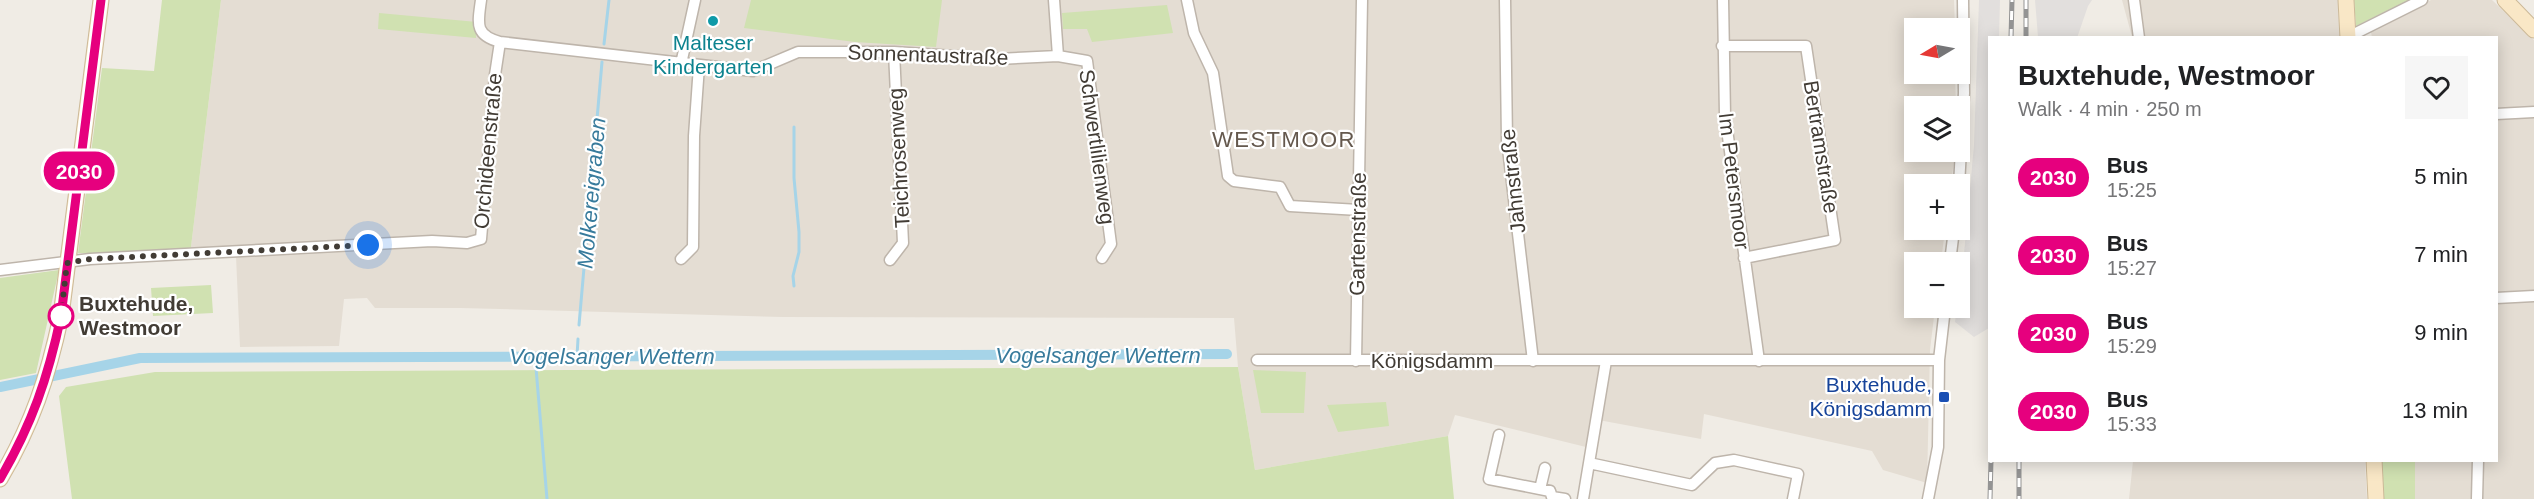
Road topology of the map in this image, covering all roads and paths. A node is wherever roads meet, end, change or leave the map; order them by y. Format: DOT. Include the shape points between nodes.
graph roads {
  1 [pos="101,0"];
  2 [pos="481,0"];
  3 [pos="694,0"];
  4 [pos="1054,0"];
  5 [pos="1187,0"];
  6 [pos="1362,0"];
  7 [pos="1505,0"];
  8 [pos="1723,0"];
  9 [pos="1963,0"];
  10 [pos="2134,0"];
  11 [pos="2346,0"];
  12 [pos="2422,0"];
  13 [pos="2505,0"];
  14 [pos="2534,30"];
  15 [pos="2139,36"];
  16 [pos="2348,36"];
  17 [pos="2350,36"];
  18 [pos="500,42"];
  19 [pos="1722,46"];
  20 [pos="894,52"];
  21 [pos="1058,56"];
  22 [pos="681,64"];
  23 [pos="699,66"];
  24 [pos="2534,112"];
  25 [pos="2498,114"];
  26 [pos="1960,174"];
  27 [pos="1359,210"];
  28 [pos="1102,258"];
  29 [pos="1744,258"];
  30 [pos="681,259"];
  31 [pos="891,260"];
  32 [pos="67,263"];
  33 [pos="0,270"];
  34 [pos="2534,296"];
  35 [pos="2498,298"];
  36 [pos="1944,318"];
  37 [pos="1257,360"];
  38 [pos="1939,360"];
  39 [pos="1356,361"];
  40 [pos="1533,361"];
  41 [pos="1606,361"];
  42 [pos="1759,362"];
  43 [pos="1499,435"];
  44 [pos="2374,462"];
  45 [pos="2478,462"];
  46 [pos="1589,463"];
  47 [pos="1545,468"];
  48 [pos="0,479"];
  49 [pos="1540,489"];
  50 [pos="1565,499"];
  51 [pos="1583,499"];
  52 [pos="1793,499"];
  53 [pos="1928,499"];
  54 [pos="2376,499"];
  55 [pos="2477,499"];
  1 -- 32 [label="street"];
  2 -- 18 [label="street" via="480,32"];
  3 -- 22 [label="street"];
  4 -- 21 [label="street"];
  5 -- 27 [label="street" via="1194,33 1213,73 1228,176 1234,181 1280,187 1290,206"];
  6 -- 27 [label="street, Gartenstraße"];
  7 -- 40 [label="street, Jahnstraße" via="1508,140"];
  8 -- 19 [label="street, Im Petersmoor"];
  9 -- 26 [label="street"];
  10 -- 15 [label="street"];
  11 -- 16 [label="street"];
  12 -- 17 [label="street"];
  13 -- 14 [label="street"];
  18 -- 22 [label="street"];
  18 -- 32 [label="street, Orchideenstraße" via="481,239 467,243 432,241"];
  19 -- 29 [label="street, Im Petersmoor" via="1725,115"];
  19 -- 29 [label="street, Bertramstraße" via="1806,46 1835,240"];
  20 -- 21 [label="street, Sonnentaustraße" via="998,59"];
  20 -- 23 [label="street, Sonnentaustraße" via="798,52 753,71"];
  20 -- 31 [label="street, Teichrosenweg" via="903,243"];
  21 -- 28 [label="street, Schwertlilienweg" via="1087,61 1111,244"];
  22 -- 23 [label="street"];
  23 -- 30 [label="street" via="693,247"];
  24 -- 25 [label="street"];
  27 -- 39 [label="street, Gartenstraße"];
  29 -- 42 [label="street, Im Petersmoor"];
  32 -- 33 [label="street"];
  32 -- 48 [label="street" via="61,316 47,374 23,440"];
  34 -- 35 [label="street"];
  36 -- 38 [label="street"];
  37 -- 39 [label="street, Königsdamm"];
  38 -- 42 [label="street, Königsdamm"];
  38 -- 53 [label="street" via="1938,447"];
  39 -- 40 [label="street, Königsdamm"];
  40 -- 41 [label="street, Königsdamm"];
  41 -- 42 [label="street, Königsdamm"];
  41 -- 46 [label="street"];
  43 -- 49 [label="street" via="1489,479"];
  44 -- 54 [label="street"];
  45 -- 55 [label="street"];
  46 -- 51 [label="street"];
  46 -- 52 [label="street" via="1692,485 1715,463 1734,460 1798,474"];
  47 -- 49 [label="street"];
  49 -- 50 [label="street"];
}
